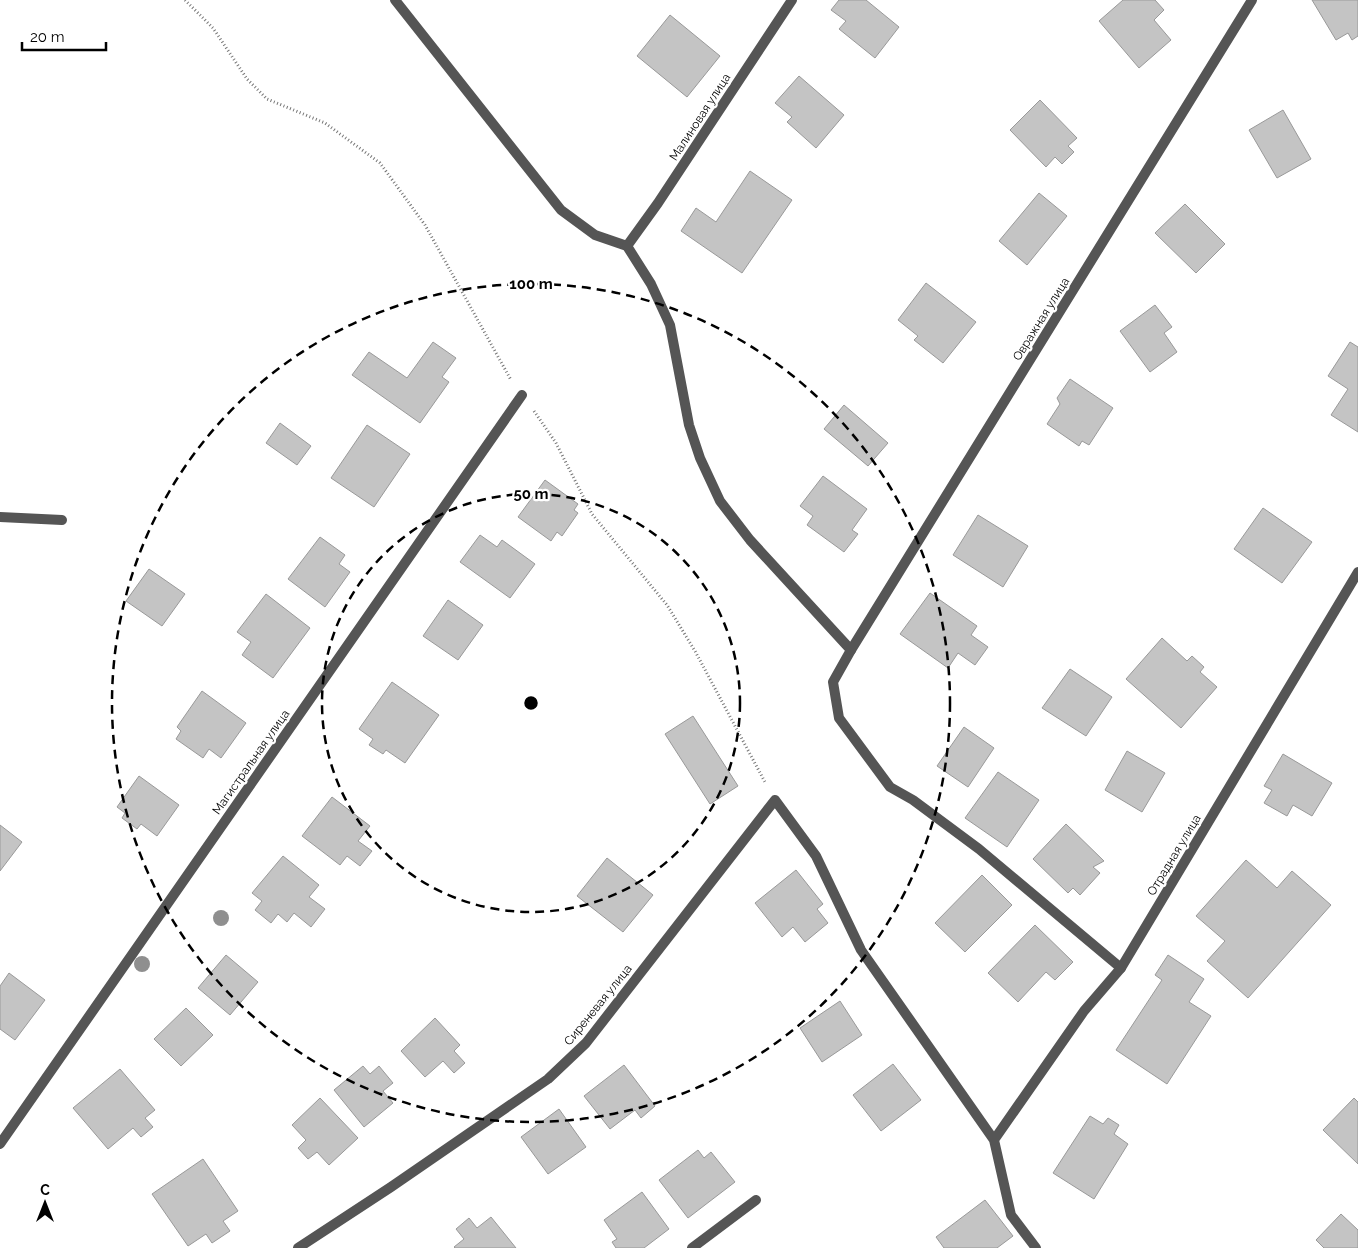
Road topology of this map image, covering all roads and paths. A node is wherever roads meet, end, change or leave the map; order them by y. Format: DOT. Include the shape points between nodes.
graph roads {
  1 [pos="185,0"];
  2 [pos="395,0"];
  3 [pos="792,0"];
  4 [pos="1252,0"];
  5 [pos="627,246"];
  6 [pos="522,394"];
  7 [pos="0,517"];
  8 [pos="62,520"];
  9 [pos="1358,572"];
  10 [pos="850,650"];
  11 [pos="775,800"];
  12 [pos="1120,968"];
  13 [pos="994,1140"];
  14 [pos="0,1144"];
  15 [pos="756,1200"];
  16 [pos="298,1248"];
  17 [pos="692,1248"];
  18 [pos="1036,1248"];
  1 -- 6 [label="path" via="212,28 247,80 266,99 325,123 380,163 425,225"];
  2 -- 5 [label="street" via="561,210 595,235"];
  3 -- 5 [label="street, Малиновая улица"];
  4 -- 10 [label="street, Овражная улица"];
  5 -- 10 [label="street" via="651,284 670,325 689,425 720,501 750,540"];
  6 -- 11 [label="path" via="556,443 592,514 667,605"];
  6 -- 14 [label="street, Магистральная улица"];
  7 -- 8 [label="street"];
  9 -- 12 [label="street, Отрадная улица"];
  10 -- 12 [label="street, Овражная улица" via="834,682 839,718 890,787 979,849"];
  11 -- 13 [label="street" via="816,856 861,950"];
  11 -- 16 [label="street, Сиреневая улица" via="580,1049 548,1079"];
  12 -- 13 [label="street, Отрадная улица" via="1084,1011"];
  13 -- 18 [label="street" via="1010,1215"];
  15 -- 17 [label="street"];
}
